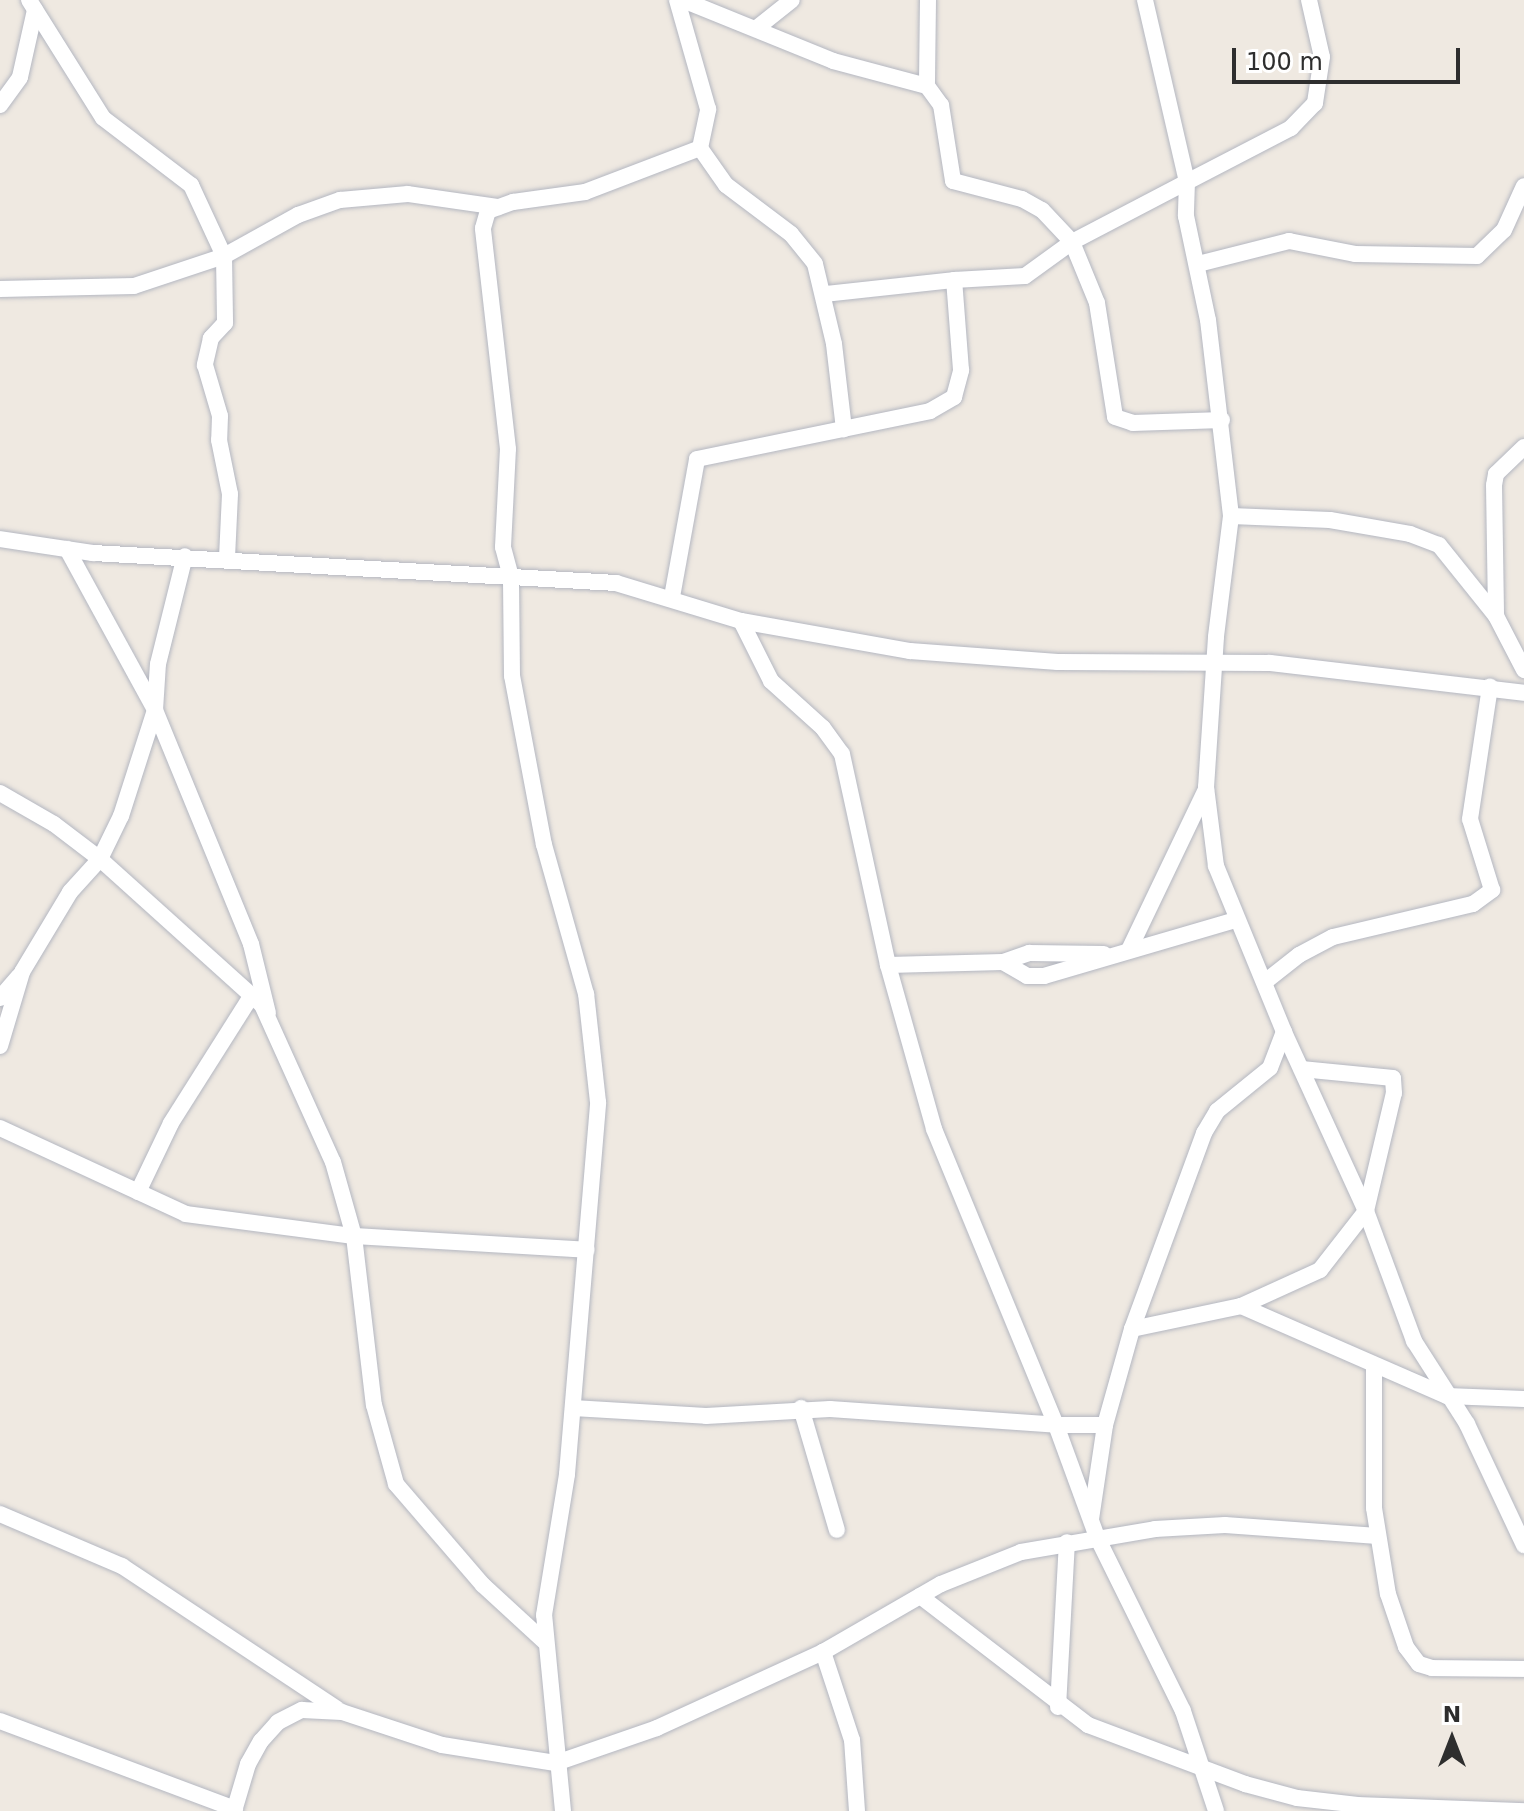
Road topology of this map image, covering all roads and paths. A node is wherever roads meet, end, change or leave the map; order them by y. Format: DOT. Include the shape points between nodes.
graph roads {
  1 [pos="677,0"];
  2 [pos="683,0"];
  3 [pos="792,0"];
  4 [pos="928,0"];
  5 [pos="1145,0"];
  6 [pos="1309,0"];
  7 [pos="32,5"];
  8 [pos="758,27"];
  9 [pos="927,86"];
  10 [pos="0,105"];
  11 [pos="700,148"];
  12 [pos="1187,182"];
  13 [pos="1524,187"];
  14 [pos="503,207"];
  15 [pos="1072,242"];
  16 [pos="224,256"];
  17 [pos="1198,264"];
  18 [pos="954,280"];
  19 [pos="0,289"];
  20 [pos="825,294"];
  21 [pos="1222,420"];
  22 [pos="844,429"];
  23 [pos="1524,447"];
  24 [pos="1231,516"];
  25 [pos="0,539"];
  26 [pos="67,549"];
  27 [pos="185,556"];
  28 [pos="227,557"];
  29 [pos="511,577"];
  30 [pos="672,597"];
  31 [pos="1496,616"];
  32 [pos="741,621"];
  33 [pos="1214,660"];
  34 [pos="1524,670"];
  35 [pos="1490,687"];
  36 [pos="1524,693"];
  37 [pos="155,710"];
  38 [pos="1206,787"];
  39 [pos="0,793"];
  40 [pos="100,859"];
  41 [pos="1236,920"];
  42 [pos="1123,952"];
  43 [pos="1003,962"];
  44 [pos="888,965"];
  45 [pos="22,972"];
  46 [pos="1266,981"];
  47 [pos="252,995"];
  48 [pos="0,998"];
  49 [pos="268,1014"];
  50 [pos="1284,1032"];
  51 [pos="0,1046"];
  52 [pos="1301,1069"];
  53 [pos="0,1128"];
  54 [pos="138,1192"];
  55 [pos="1366,1211"];
  56 [pos="354,1236"];
  57 [pos="587,1250"];
  58 [pos="1241,1306"];
  59 [pos="1132,1329"];
  60 [pos="1374,1365"];
  61 [pos="1447,1396"];
  62 [pos="1524,1399"];
  63 [pos="573,1408"];
  64 [pos="801,1408"];
  65 [pos="1056,1425"];
  66 [pos="1105,1425"];
  67 [pos="0,1514"];
  68 [pos="1091,1520"];
  69 [pos="837,1530"];
  70 [pos="1378,1536"];
  71 [pos="1097,1537"];
  72 [pos="1067,1542"];
  73 [pos="1524,1545"];
  74 [pos="920,1596"];
  75 [pos="544,1641"];
  76 [pos="823,1652"];
  77 [pos="1524,1669"];
  78 [pos="1058,1707"];
  79 [pos="342,1712"];
  80 [pos="0,1721"];
  81 [pos="556,1763"];
  82 [pos="1202,1767"];
  83 [pos="234,1810"];
  84 [pos="563,1811"];
  85 [pos="857,1811"];
  86 [pos="1216,1811"];
  87 [pos="1524,1811"];
  1 -- 11 [label="street" via="708,109"];
  2 -- 8 [label="street"];
  3 -- 8 [label="street"];
  4 -- 9 [label="street"];
  5 -- 12 [label="street"];
  6 -- 12 [label="street" via="1322,57 1315,103 1291,128"];
  7 -- 10 [label="street" via="20,77"];
  7 -- 16 [label="street" via="103,118 191,185"];
  8 -- 9 [label="street" via="833,61"];
  9 -- 15 [label="street" via="941,105 953,181 1022,199 1042,210"];
  11 -- 14 [label="street" via="585,192"];
  11 -- 20 [label="street" via="726,185 806,248"];
  12 -- 15 [label="street"];
  12 -- 17 [label="street" via="1186,216"];
  13 -- 17 [label="street" via="1504,230 1477,256 1355,254 1289,241"];
  14 -- 16 [label="street" via="408,194 340,200 298,215"];
  14 -- 29 [label="street" via="488,211 483,228 504,394 508,496 503,547"];
  15 -- 18 [label="street" via="1025,276"];
  15 -- 21 [label="street" via="1097,303 1115,417 1133,423"];
  16 -- 19 [label="street" via="204,267 134,286"];
  16 -- 28 [label="street" via="225,323 211,338 205,365 220,416 230,494"];
  17 -- 21 [label="street"];
  18 -- 20 [label="street"];
  18 -- 22 [label="street" via="961,370 954,397 930,411"];
  20 -- 22 [label="street"];
  21 -- 24 [label="street"];
  22 -- 30 [label="street" via="697,459"];
  23 -- 31 [label="street" via="1496,474 1494,485"];
  24 -- 31 [label="street" via="1317,518 1410,534 1439,545"];
  24 -- 33 [label="street"];
  25 -- 26 [label="street"];
  26 -- 27 [label="street"];
  26 -- 37 [label="street"];
  27 -- 28 [label="street"];
  27 -- 37 [label="street" via="158,664"];
  28 -- 29 [label="street"];
  29 -- 30 [label="street" via="616,583"];
  29 -- 57 [label="street" via="512,676 524,756 586,994 596,1064 598,1133"];
  30 -- 32 [label="street"];
  31 -- 34 [label="street"];
  32 -- 33 [label="street" via="978,658"];
  32 -- 44 [label="street" via="771,681 823,728 842,754"];
  33 -- 35 [label="street"];
  33 -- 38 [label="street"];
  35 -- 36 [label="street"];
  35 -- 46 [label="street" via="1470,819 1492,890 1473,904 1333,937"];
  37 -- 40 [label="street" via="139,769"];
  37 -- 49 [label="street" via="251,944"];
  38 -- 41 [label="street" via="1216,866"];
  38 -- 42 [label="street"];
  39 -- 40 [label="street" via="44,817"];
  40 -- 45 [label="street" via="53,916"];
  40 -- 47 [label="street"];
  41 -- 42 [label="street"];
  41 -- 46 [label="street"];
  42 -- 43 [label="street" via="1029,953"];
  42 -- 43 [label="street" via="1044,976 1027,976"];
  43 -- 44 [label="street"];
  44 -- 65 [label="street" via="960,1201"];
  45 -- 48 [label="street"];
  45 -- 51 [label="street"];
  46 -- 50 [label="street"];
  47 -- 49 [label="street"];
  47 -- 54 [label="street" via="171,1123"];
  49 -- 56 [label="street" via="333,1162"];
  50 -- 52 [label="street"];
  50 -- 59 [label="street" via="1270,1068 1210,1121"];
  52 -- 55 [label="street"];
  52 -- 55 [label="street" via="1393,1078"];
  53 -- 54 [label="street"];
  54 -- 56 [label="street" via="202,1219"];
  55 -- 58 [label="street" via="1320,1270"];
  55 -- 61 [label="street" via="1414,1341"];
  56 -- 57 [label="street"];
  56 -- 75 [label="street" via="374,1405 396,1484 483,1585"];
  57 -- 63 [label="street"];
  58 -- 59 [label="street"];
  58 -- 60 [label="street"];
  59 -- 66 [label="street"];
  60 -- 61 [label="street"];
  60 -- 70 [label="street" via="1371,1475"];
  61 -- 62 [label="street"];
  61 -- 73 [label="street" via="1467,1424"];
  63 -- 64 [label="street" via="706,1416"];
  63 -- 75 [label="street"];
  64 -- 65 [label="street"];
  64 -- 69 [label="street"];
  65 -- 66 [label="street"];
  65 -- 68 [label="street"];
  66 -- 68 [label="street"];
  67 -- 79 [label="street" via="122,1566"];
  68 -- 71 [label="street"];
  70 -- 71 [label="street" via="1225,1525"];
  70 -- 77 [label="street" via="1388,1594 1406,1647 1419,1664"];
  71 -- 72 [label="street"];
  71 -- 82 [label="street" via="1183,1711"];
  72 -- 74 [label="street" via="999,1560"];
  72 -- 78 [label="street"];
  74 -- 76 [label="street"];
  74 -- 78 [label="street"];
  75 -- 81 [label="street"];
  76 -- 81 [label="street" via="657,1728"];
  76 -- 85 [label="street" via="852,1740"];
  78 -- 82 [label="street" via="1122,1740"];
  79 -- 81 [label="street" via="442,1745"];
  79 -- 83 [label="street" via="302,1710 278,1722 248,1764"];
  80 -- 83 [label="street"];
  81 -- 84 [label="street"];
  82 -- 86 [label="street"];
  82 -- 87 [label="street" via="1297,1798 1400,1808"];
}
